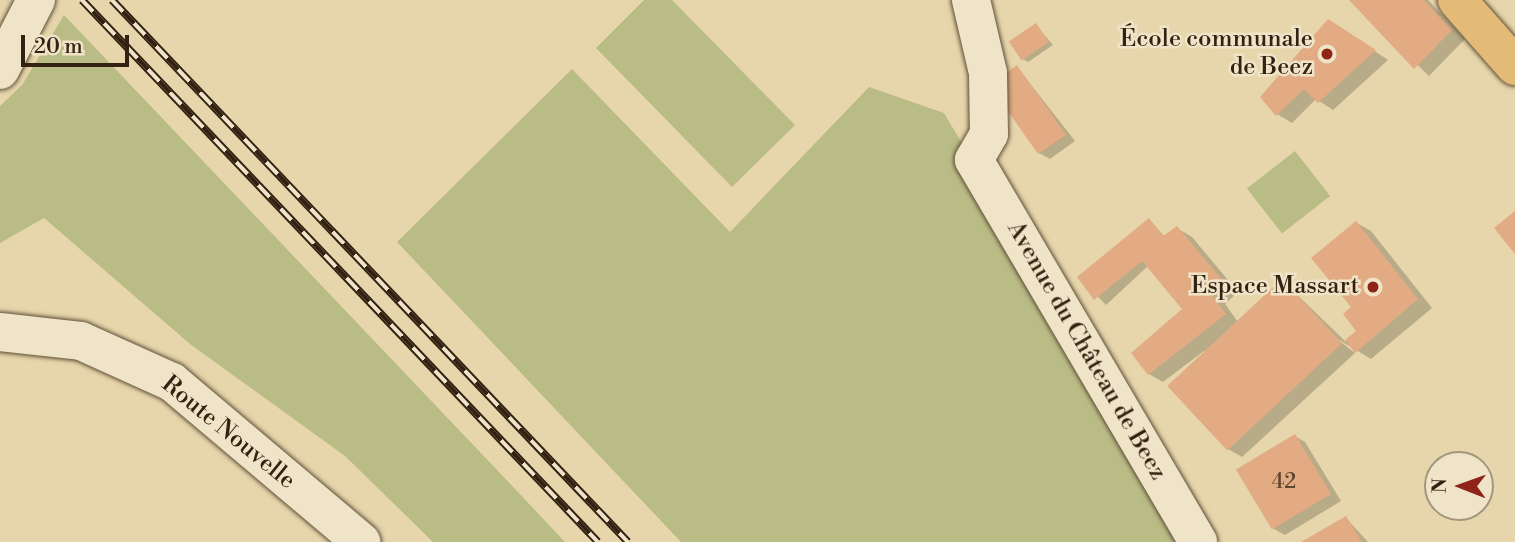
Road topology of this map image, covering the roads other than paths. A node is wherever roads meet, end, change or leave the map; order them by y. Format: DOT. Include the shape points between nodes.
graph roads {
  1 [pos="971,0"];
  2 [pos="1457,0"];
  3 [pos="22,16"];
  4 [pos="1515,66"];
  5 [pos="0,70"];
  6 [pos="0,332"];
  7 [pos="361,542"];
  8 [pos="1198,542"];
  1 -- 8 [label="street, Avenue du Château de Beez" via="988,73 989,134 974,160"];
  2 -- 4 [label="main road"];
  3 -- 5 [label="street"];
  6 -- 7 [label="street, Route Nouvelle" via="81,341 172,382"];
}
